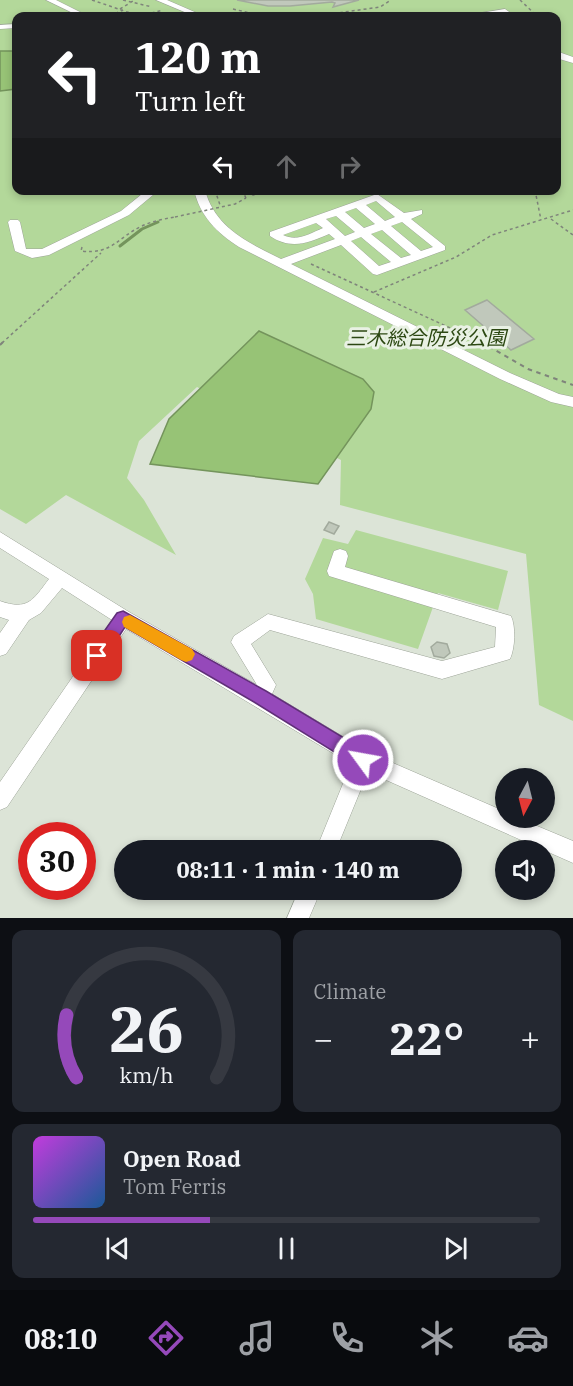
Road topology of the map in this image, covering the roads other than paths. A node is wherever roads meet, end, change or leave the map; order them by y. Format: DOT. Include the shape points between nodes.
graph roads {
  1 [pos="50,0"];
  2 [pos="160,0"];
  3 [pos="76,12"];
  4 [pos="190,12"];
  5 [pos="148,195"];
  6 [pos="201,195"];
  7 [pos="358,204"];
  8 [pos="338,211"];
  9 [pos="418,212"];
  10 [pos="318,218"];
  11 [pos="403,218"];
  12 [pos="14,222"];
  13 [pos="384,225"];
  14 [pos="331,230"];
  15 [pos="363,233"];
  16 [pos="343,240"];
  17 [pos="420,256"];
  18 [pos="399,263"];
  19 [pos="280,264"];
  20 [pos="573,402"];
  21 [pos="0,539"];
  22 [pos="340,556"];
  23 [pos="60,578"];
  24 [pos="0,609"];
  25 [pos="22,616"];
  26 [pos="123,618"];
  27 [pos="0,648"];
  28 [pos="260,697"];
  29 [pos="363,760"];
  30 [pos="3,791"];
  31 [pos="330,840"];
  32 [pos="573,852"];
  33 [pos="306,900"];
  34 [pos="298,918"];
  1 -- 3 [label="street"];
  2 -- 4 [label="street"];
  5 -- 12 [label="street" via="125,213 38,254 21,250"];
  6 -- 19 [label="street" via="208,214 219,227"];
  7 -- 8 [label="street"];
  7 -- 11 [label="street" via="377,197"];
  7 -- 13 [label="street"];
  8 -- 10 [label="street"];
  8 -- 15 [label="street"];
  9 -- 11 [label="street"];
  10 -- 14 [label="street"];
  10 -- 14 [label="street" via="274,234 293,244"];
  11 -- 13 [label="street"];
  11 -- 17 [label="street" via="441,248"];
  13 -- 15 [label="street"];
  13 -- 17 [label="street"];
  14 -- 16 [label="street"];
  15 -- 16 [label="street"];
  15 -- 18 [label="street"];
  16 -- 18 [label="street" via="377,271"];
  16 -- 19 [label="street"];
  17 -- 18 [label="street"];
  19 -- 20 [label="street" via="505,376"];
  21 -- 23 [label="street"];
  22 -- 28 [label="street" via="335,571 505,622 504,654 442,670 268,622 240,642 267,685"];
  23 -- 25 [label="street" via="32,612"];
  23 -- 26 [label="street"];
  24 -- 25 [label="street"];
  25 -- 27 [label="street"];
  26 -- 28 [label="street"];
  26 -- 30 [label="street"];
  28 -- 29 [label="street"];
  29 -- 31 [label="street"];
  29 -- 32 [label="street"];
  33 -- 34 [label="street"];
}
